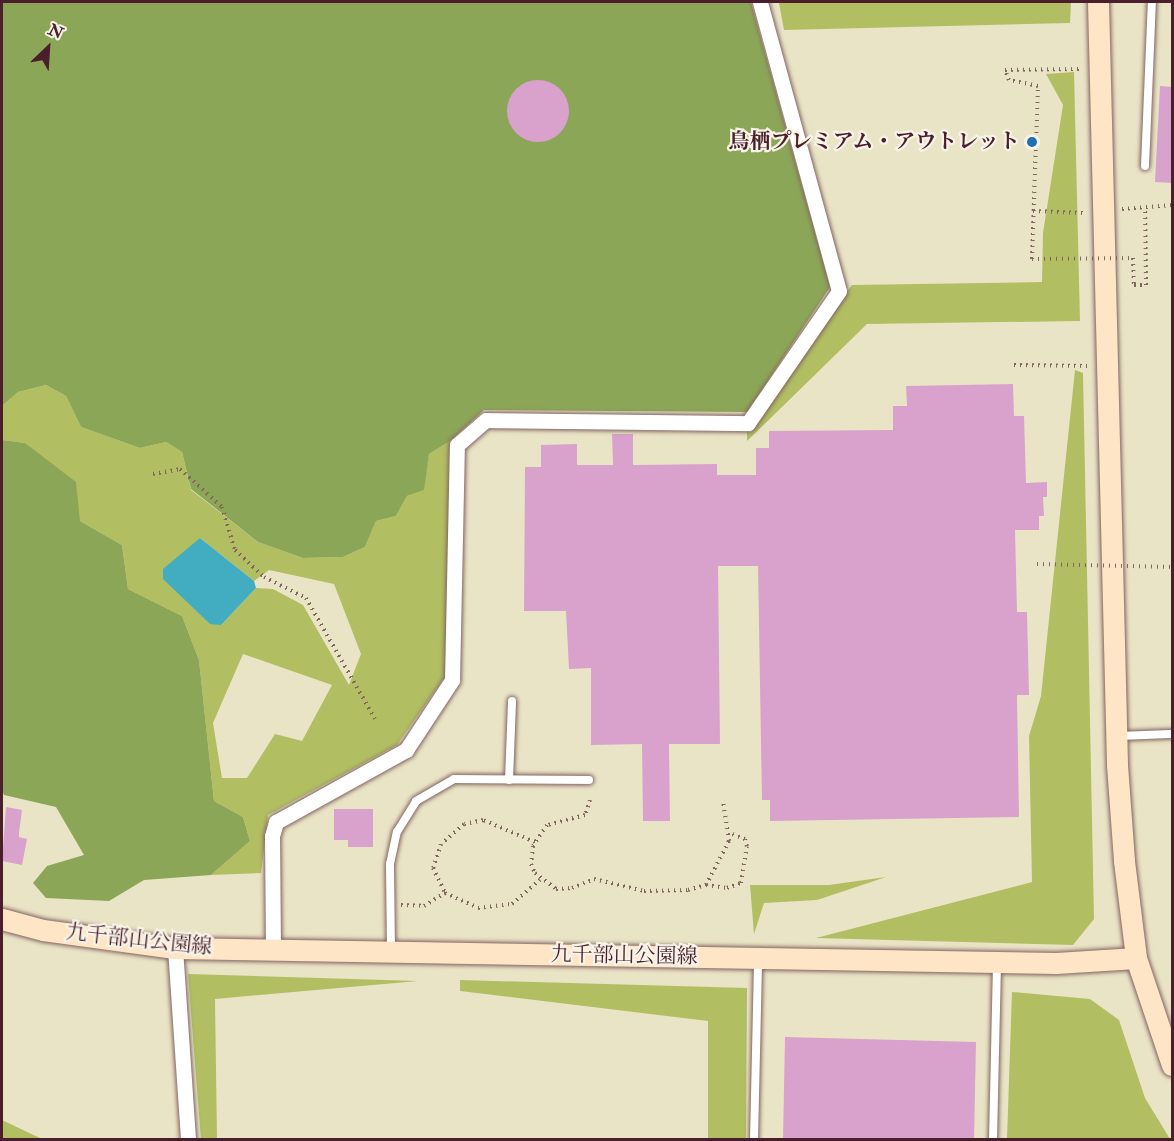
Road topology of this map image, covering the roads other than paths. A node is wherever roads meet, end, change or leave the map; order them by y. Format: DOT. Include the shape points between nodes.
graph roads {
  1 [pos="760,2"];
  2 [pos="1098,2"];
  3 [pos="1152,2"];
  4 [pos="1145,166"];
  5 [pos="512,701"];
  6 [pos="1173,734"];
  7 [pos="1117,736"];
  8 [pos="508,780"];
  9 [pos="589,780"];
  10 [pos="2,920"];
  11 [pos="175,948"];
  12 [pos="273,949"];
  13 [pos="391,951"];
  14 [pos="758,958"];
  15 [pos="1136,958"];
  16 [pos="997,962"];
  17 [pos="1173,1065"];
  18 [pos="188,1140"];
  19 [pos="754,1140"];
  20 [pos="993,1140"];
  1 -- 12 [label="street" via="839,291 748,423 486,420 457,445 452,680 406,750 276,822 272,836"];
  2 -- 7 [label="main road"];
  3 -- 4 [label="lane"];
  5 -- 8 [label="lane"];
  6 -- 7 [label="lane"];
  7 -- 15 [label="main road" via="1124,861"];
  8 -- 9 [label="lane"];
  8 -- 13 [label="lane" via="454,779 416,801 397,832 390,864"];
  10 -- 11 [label="main road, 九千部山公園線" via="43,930"];
  11 -- 12 [label="main road, 九千部山公園線"];
  11 -- 18 [label="street"];
  12 -- 13 [label="main road, 九千部山公園線"];
  13 -- 14 [label="main road, 九千部山公園線"];
  14 -- 16 [label="main road, 九千部山公園線"];
  14 -- 19 [label="lane"];
  15 -- 16 [label="main road, 九千部山公園線"];
  15 -- 17 [label="main road"];
  16 -- 20 [label="lane"];
}
